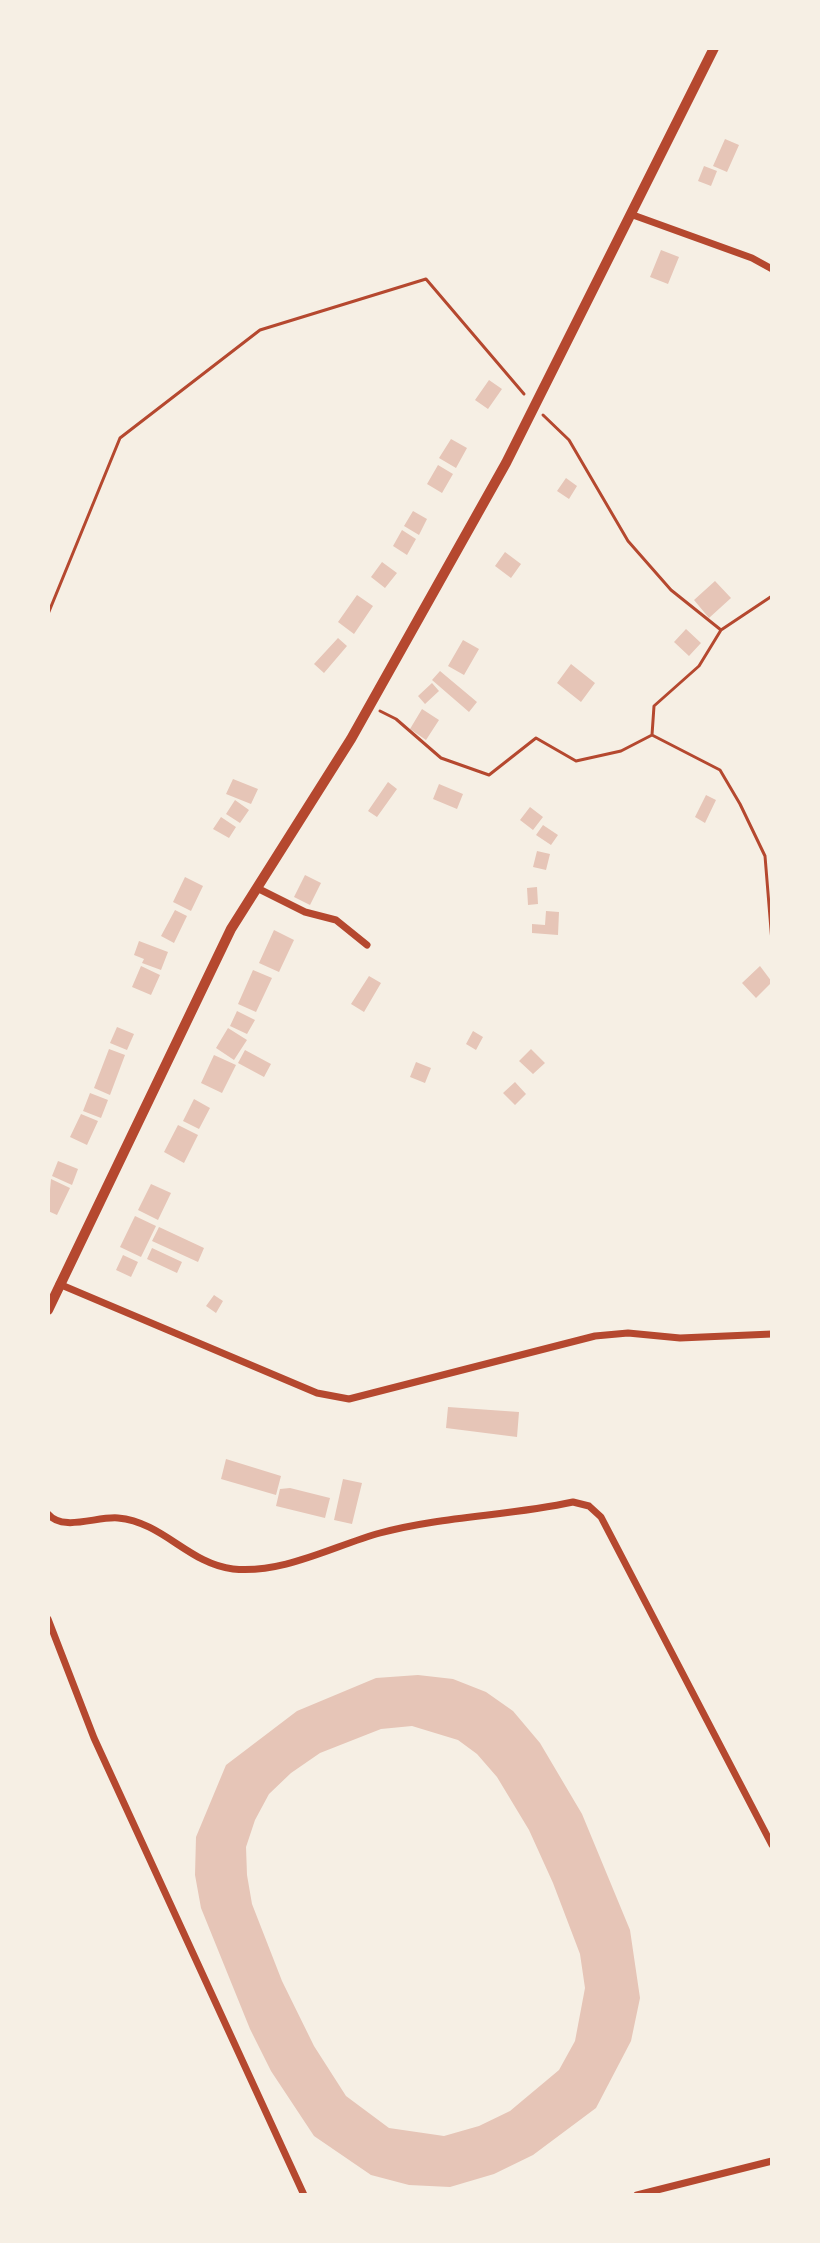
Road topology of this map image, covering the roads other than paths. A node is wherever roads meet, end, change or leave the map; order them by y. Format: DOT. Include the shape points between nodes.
graph roads {
  1 [pos="714,48"];
  2 [pos="633,215"];
  3 [pos="772,269"];
  4 [pos="257,888"];
  5 [pos="367,945"];
  6 [pos="59,1284"];
  7 [pos="48,1310"];
  8 [pos="772,1334"];
  9 [pos="48,1514"];
  10 [pos="48,1619"];
  11 [pos="772,1845"];
  12 [pos="772,2161"];
  13 [pos="304,2195"];
  14 [pos="637,2195"];
  1 -- 2 [label="main road"];
  2 -- 3 [label="street"];
  2 -- 4 [label="main road" via="370,705"];
  4 -- 5 [label="street" via="305,912 336,920"];
  4 -- 6 [label="main road" via="231,929"];
  6 -- 7 [label="main road"];
  6 -- 8 [label="street" via="317,1393 349,1399 595,1336"];
  9 -- 11 [label="street" via="62,1522 117,1517 141,1523 212,1564 235,1569 293,1562 382,1532 573,1502 589,1506 601,1517"];
  10 -- 13 [label="street" via="94,1738"];
  12 -- 14 [label="street"];
}
